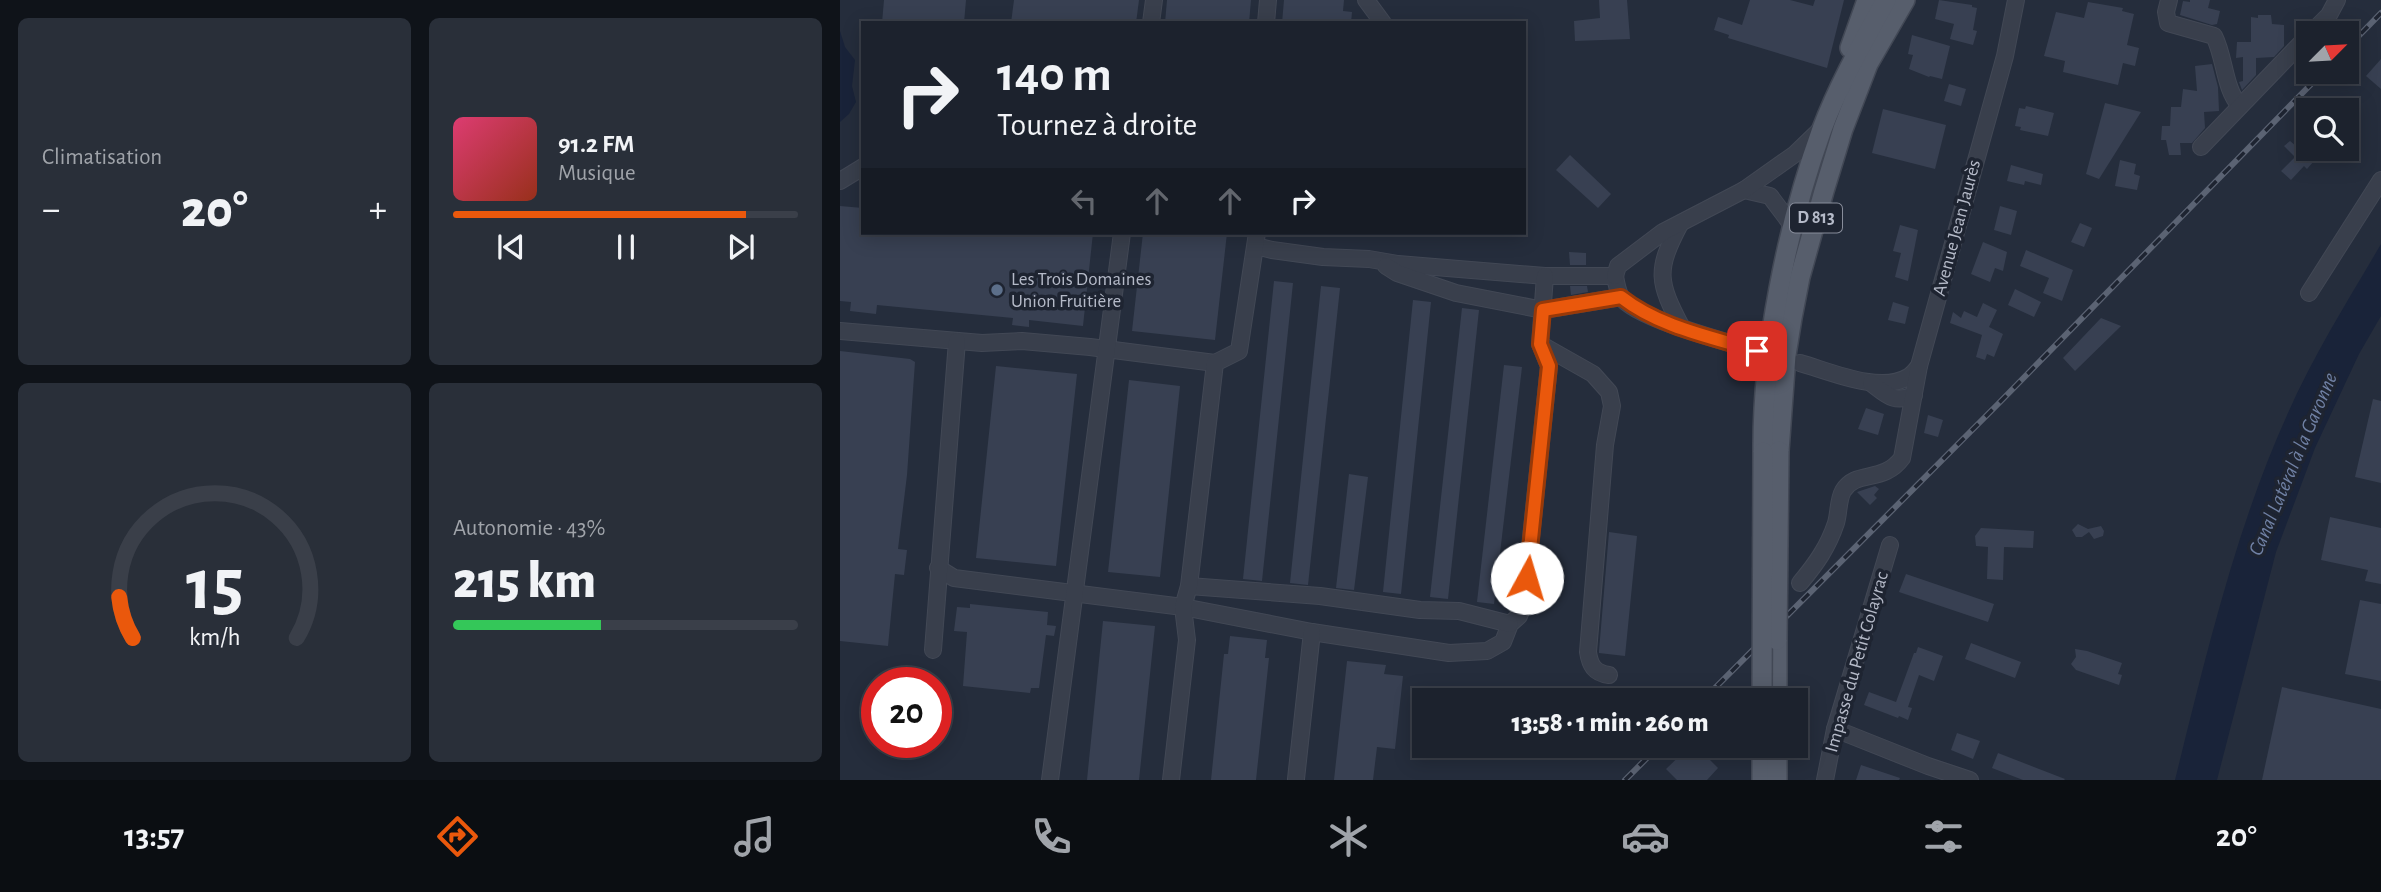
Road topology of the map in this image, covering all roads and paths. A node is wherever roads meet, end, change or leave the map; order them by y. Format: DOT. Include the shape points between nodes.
graph roads {
  1 [pos="1154,0"];
  2 [pos="1268,0"];
  3 [pos="1366,0"];
  4 [pos="1867,0"];
  5 [pos="1886,0"];
  6 [pos="1905,0"];
  7 [pos="2016,0"];
  8 [pos="2169,0"];
  9 [pos="2337,0"];
  10 [pos="1151,21"];
  11 [pos="1266,21"];
  12 [pos="1382,21"];
  13 [pos="2323,21"];
  14 [pos="2296,49"];
  15 [pos="1852,61"];
  16 [pos="2240,106"];
  17 [pos="1822,128"];
  18 [pos="2201,147"];
  19 [pos="861,168"];
  20 [pos="2381,180"];
  21 [pos="840,181"];
  22 [pos="1744,190"];
  23 [pos="1680,224"];
  24 [pos="1794,228"];
  25 [pos="1122,235"];
  26 [pos="1257,239"];
  27 [pos="1380,261"];
  28 [pos="1546,271"];
  29 [pos="1617,271"];
  30 [pos="2309,293"];
  31 [pos="1621,297"];
  32 [pos="1543,310"];
  33 [pos="1682,328"];
  34 [pos="840,331"];
  35 [pos="957,341"];
  36 [pos="1540,344"];
  37 [pos="1107,349"];
  38 [pos="1757,351"];
  39 [pos="1215,363"];
  40 [pos="1800,363"];
  41 [pos="1920,366"];
  42 [pos="1871,383"];
  43 [pos="1914,395"];
  44 [pos="1771,451"];
  45 [pos="1890,545"];
  46 [pos="938,568"];
  47 [pos="1800,583"];
  48 [pos="1189,586"];
  49 [pos="1073,594"];
  50 [pos="1183,607"];
  51 [pos="1510,624"];
  52 [pos="1312,632"];
  53 [pos="933,650"];
  54 [pos="1609,675"];
  55 [pos="1762,688"];
  56 [pos="1777,688"];
  57 [pos="1835,729"];
  58 [pos="1764,758"];
  59 [pos="1773,758"];
  60 [pos="1296,779"];
  61 [pos="1050,780"];
  62 [pos="1171,780"];
  63 [pos="1767,780"];
  64 [pos="1825,780"];
  65 [pos="1970,780"];
  1 -- 10 [label="street"];
  2 -- 11 [label="street"];
  3 -- 12 [label="street"];
  4 -- 15 [label="main road" via="1852,39"];
  5 -- 15 [label="main road, D 813"];
  6 -- 44 [label="main road, D 813" via="1868,64 1824,191 1800,277"];
  7 -- 41 [label="street, Avenue Jean Jaurès"];
  8 -- 16 [label="street" via="2168,23 2214,36 2233,99"];
  9 -- 13 [label="street"];
  14 -- 16 [label="street"];
  15 -- 17 [label="main road, D 813"];
  16 -- 18 [label="street"];
  17 -- 22 [label="street" via="1795,154"];
  17 -- 24 [label="main road, D 813"];
  19 -- 21 [label="street"];
  20 -- 30 [label="street"];
  22 -- 23 [label="street"];
  22 -- 24 [label="street" via="1770,196"];
  23 -- 29 [label="street" via="1663,232"];
  23 -- 33 [label="street" via="1661,273 1663,290"];
  24 -- 44 [label="main road, D 813" via="1769,353"];
  25 -- 37 [label="street"];
  26 -- 27 [label="street" via="1272,250"];
  26 -- 39 [label="street" via="1239,351"];
  27 -- 28 [label="street"];
  27 -- 32 [label="street" via="1397,273 1452,292"];
  28 -- 29 [label="street"];
  28 -- 32 [label="street"];
  29 -- 31 [label="street"];
  31 -- 32 [label="street"];
  31 -- 33 [label="street"];
  32 -- 36 [label="street"];
  33 -- 38 [label="street"];
  34 -- 35 [label="street"];
  35 -- 37 [label="street"];
  35 -- 46 [label="street"];
  36 -- 51 [label="street" via="1549,366 1524,604"];
  36 -- 54 [label="street" via="1593,374 1609,392 1612,406 1588,652 1596,671"];
  37 -- 39 [label="street"];
  37 -- 49 [label="street"];
  39 -- 48 [label="street"];
  40 -- 42 [label="street"];
  41 -- 42 [label="street" via="1909,377"];
  41 -- 43 [label="street, Avenue Jean Jaurès"];
  42 -- 43 [label="street" via="1889,397 1903,400"];
  43 -- 47 [label="street, Avenue Jean Jaurès" via="1902,458 1885,474 1853,481 1843,492 1823,554"];
  44 -- 55 [label="main road, D 813, bridge"];
  44 -- 56 [label="main road, D 813, bridge"];
  45 -- 57 [label="street, Impasse du Petit Colayrac"];
  46 -- 49 [label="street" via="954,578"];
  46 -- 53 [label="street"];
  48 -- 50 [label="street"];
  48 -- 51 [label="street" via="1459,611"];
  49 -- 50 [label="street"];
  49 -- 61 [label="street"];
  50 -- 52 [label="street"];
  50 -- 62 [label="street" via="1187,640"];
  51 -- 52 [label="street" via="1503,642 1487,650 1449,653"];
  52 -- 60 [label="street"];
  57 -- 64 [label="street, Impasse du Petit Colayrac"];
  57 -- 65 [label="street"];
  58 -- 63 [label="main road"];
  59 -- 63 [label="main road"];
}
